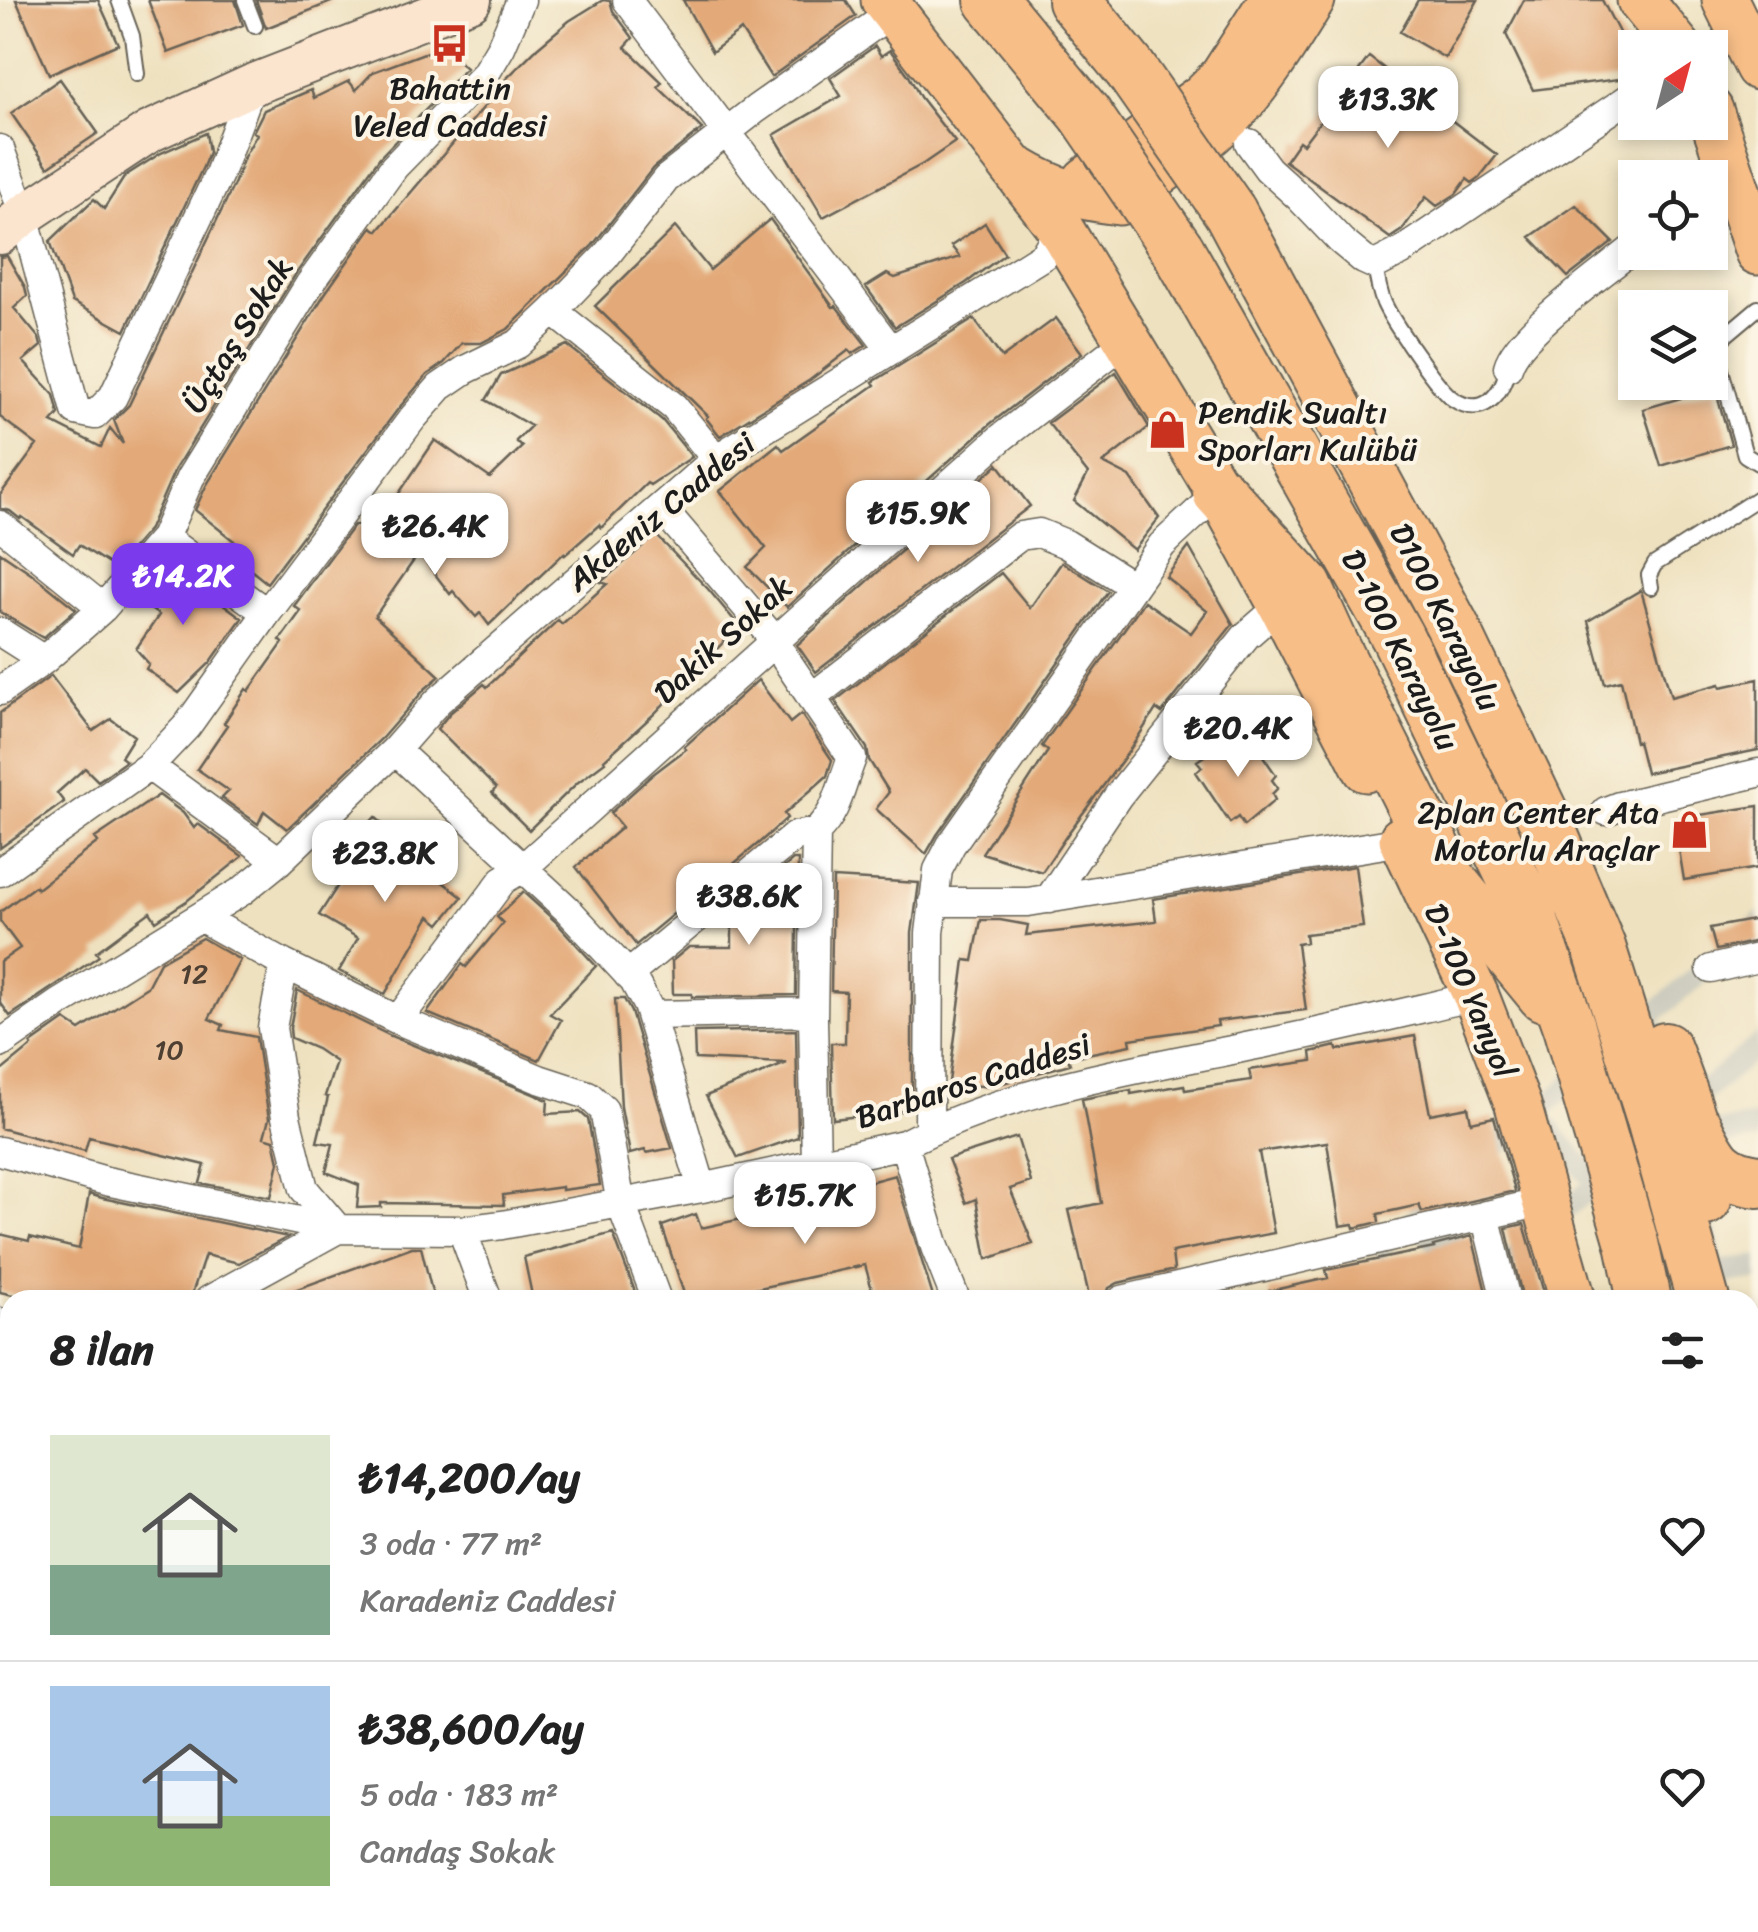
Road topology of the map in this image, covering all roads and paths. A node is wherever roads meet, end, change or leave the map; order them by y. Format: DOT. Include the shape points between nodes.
graph roads {
  1 [pos="119,0"];
  2 [pos="245,0"];
  3 [pos="470,0"];
  4 [pos="521,0"];
  5 [pos="627,0"];
  6 [pos="991,0"];
  7 [pos="1074,0"];
  8 [pos="1272,0"];
  9 [pos="1312,0"];
  10 [pos="1644,0"];
  11 [pos="1725,0"];
  12 [pos="888,6"];
  13 [pos="254,26"];
  14 [pos="1666,30"];
  15 [pos="1758,67"];
  16 [pos="137,74"];
  17 [pos="252,85"];
  18 [pos="1618,105"];
  19 [pos="726,132"];
  20 [pos="1249,143"];
  21 [pos="0,149"];
  22 [pos="1728,193"];
  23 [pos="1069,212"];
  24 [pos="12,225"];
  25 [pos="1758,252"];
  26 [pos="1618,261"];
  27 [pos="1375,266"];
  28 [pos="1758,308"];
  29 [pos="554,311"];
  30 [pos="1126,341"];
  31 [pos="891,350"];
  32 [pos="1508,368"];
  33 [pos="716,459"];
  34 [pos="1758,463"];
  35 [pos="1219,492"];
  36 [pos="1758,498"];
  37 [pos="661,507"];
  38 [pos="0,524"];
  39 [pos="164,538"];
  40 [pos="1133,586"];
  41 [pos="1651,587"];
  42 [pos="103,608"];
  43 [pos="1284,610"];
  44 [pos="266,612"];
  45 [pos="0,632"];
  46 [pos="774,642"];
  47 [pos="44,660"];
  48 [pos="0,692"];
  49 [pos="811,698"];
  50 [pos="395,750"];
  51 [pos="150,766"];
  52 [pos="1758,773"];
  53 [pos="1606,811"];
  54 [pos="1548,824"];
  55 [pos="816,832"];
  56 [pos="1404,841"];
  57 [pos="279,862"];
  58 [pos="523,868"];
  59 [pos="0,872"];
  60 [pos="1048,899"];
  61 [pos="932,902"];
  62 [pos="200,917"];
  63 [pos="1758,958"];
  64 [pos="284,964"];
  65 [pos="1711,969"];
  66 [pos="628,975"];
  67 [pos="1476,996"];
  68 [pos="814,1012"];
  69 [pos="650,1015"];
  70 [pos="398,1020"];
  71 [pos="1569,1026"];
  72 [pos="0,1044"];
  73 [pos="1692,1121"];
  74 [pos="917,1138"];
  75 [pos="0,1151"];
  76 [pos="816,1164"];
  77 [pos="1758,1181"];
  78 [pos="702,1188"];
  79 [pos="1547,1200"];
  80 [pos="621,1204"];
  81 [pos="1486,1215"];
  82 [pos="338,1228"];
  83 [pos="462,1230"];
  84 [pos="227,1290"];
  85 [pos="484,1290"];
  86 [pos="653,1290"];
  87 [pos="952,1290"];
  88 [pos="1165,1290"];
  89 [pos="1504,1290"];
  90 [pos="1570,1290"];
  91 [pos="1642,1290"];
  92 [pos="1701,1290"];
  93 [pos="1702,1290"];
  1 -- 16 [label="lane"];
  2 -- 13 [label="lane"];
  3 -- 17 [label="street"];
  4 -- 39 [label="street, Üçtaş Sokak" via="485,74 394,167 309,285 190,478"];
  5 -- 19 [label="street"];
  6 -- 71 [label="highway, D-100 Karayolu, bridge" via="1085,114 1178,250 1398,636 1526,904"];
  7 -- 54 [label="highway, D100 Karayolu, bridge" via="1230,212 1452,625"];
  8 -- 23 [label="main road" via="1202,98 1088,177"];
  9 -- 23 [label="main road" via="1261,78 1204,138 1119,202"];
  10 -- 14 [label="main road"];
  11 -- 15 [label="main road"];
  12 -- 19 [label="street"];
  12 -- 23 [label="main road" via="1012,167 1043,184"];
  17 -- 24 [label="street" via="150,132"];
  17 -- 24 [label="street" via="219,174 114,397 96,415 76,411"];
  18 -- 27 [label="street"];
  19 -- 29 [label="street" via="666,179"];
  19 -- 31 [label="street"];
  20 -- 27 [label="street" via="1341,241"];
  21 -- 24 [label="street"];
  22 -- 25 [label="main road"];
  23 -- 30 [label="main road, D-100 Yanyol"];
  23 -- 31 [label="street, Akdeniz Caddesi" via="1044,255"];
  26 -- 32 [label="street" via="1528,335"];
  27 -- 32 [label="lane" via="1387,310 1455,400 1474,406 1491,400"];
  28 -- 34 [label="lane" via="1714,344 1744,455"];
  29 -- 33 [label="street" via="674,407"];
  29 -- 44 [label="street" via="518,344 440,387"];
  30 -- 35 [label="main road, D-100 Yanyol"];
  30 -- 46 [label="street, Dakik Sokak" via="1002,436"];
  31 -- 33 [label="street, Akdeniz Caddesi"];
  33 -- 37 [label="street, Akdeniz Caddesi"];
  35 -- 40 [label="street" via="1162,545"];
  35 -- 43 [label="main road, D-100 Yanyol"];
  35 -- 71 [label="highway" via="1306,586 1452,883"];
  36 -- 41 [label="lane" via="1655,564"];
  37 -- 46 [label="street"];
  37 -- 50 [label="street, Akdeniz Caddesi" via="438,701"];
  38 -- 42 [label="street"];
  39 -- 42 [label="street, Üçtaş Sokak"];
  39 -- 44 [label="street"];
  40 -- 49 [label="street" via="1066,544 1039,533 1020,536"];
  40 -- 61 [label="street" via="952,845"];
  42 -- 47 [label="street, Üçtaş Sokak"];
  43 -- 56 [label="main road, D-100 Yanyol"];
  43 -- 60 [label="street" via="1246,636 1118,796"];
  44 -- 51 [label="street" via="187,726"];
  45 -- 47 [label="street"];
  46 -- 49 [label="street"];
  46 -- 58 [label="street, Dakik Sokak"];
  47 -- 48 [label="street, Üçtaş Sokak"];
  49 -- 55 [label="street" via="852,758 834,810"];
  50 -- 57 [label="street, Akdeniz Caddesi"];
  50 -- 58 [label="street"];
  51 -- 57 [label="street"];
  51 -- 59 [label="street"];
  52 -- 53 [label="street"];
  54 -- 73 [label="highway" via="1624,942"];
  54 -- 92 [label="highway, D100 Karayolu" via="1599,947"];
  55 -- 66 [label="street" via="796,836"];
  55 -- 68 [label="street"];
  56 -- 60 [label="street"];
  56 -- 67 [label="main road, D-100 Yanyol"];
  57 -- 62 [label="street, Akdeniz Caddesi"];
  58 -- 66 [label="street"];
  58 -- 70 [label="street, Dakik Sokak" via="503,880"];
  60 -- 61 [label="street"];
  61 -- 74 [label="street"];
  62 -- 64 [label="street"];
  62 -- 72 [label="street, Akdeniz Caddesi"];
  63 -- 65 [label="street"];
  64 -- 70 [label="street"];
  64 -- 82 [label="street" via="272,1028 286,1117 304,1190"];
  66 -- 69 [label="street"];
  67 -- 74 [label="street, Barbaros Caddesi" via="1056,1086"];
  67 -- 79 [label="main road, D-100 Yanyol"];
  68 -- 69 [label="street"];
  68 -- 76 [label="street"];
  69 -- 78 [label="street"];
  70 -- 80 [label="street" via="588,1095 604,1110"];
  71 -- 91 [label="highway, D-100 Karayolu"];
  73 -- 77 [label="highway" via="1722,1170"];
  73 -- 93 [label="highway" via="1705,1198"];
  74 -- 76 [label="street, Barbaros Caddesi"];
  74 -- 87 [label="street" via="935,1248"];
  75 -- 82 [label="street, Barbaros Caddesi" via="106,1181"];
  76 -- 78 [label="street, Barbaros Caddesi"];
  78 -- 80 [label="street, Barbaros Caddesi"];
  79 -- 81 [label="street"];
  79 -- 90 [label="main road, D-100 Yanyol"];
  80 -- 83 [label="street, Barbaros Caddesi"];
  80 -- 86 [label="street"];
  81 -- 88 [label="street"];
  81 -- 89 [label="street"];
  82 -- 83 [label="street, Barbaros Caddesi"];
  82 -- 84 [label="street"];
  83 -- 85 [label="street"];
}
